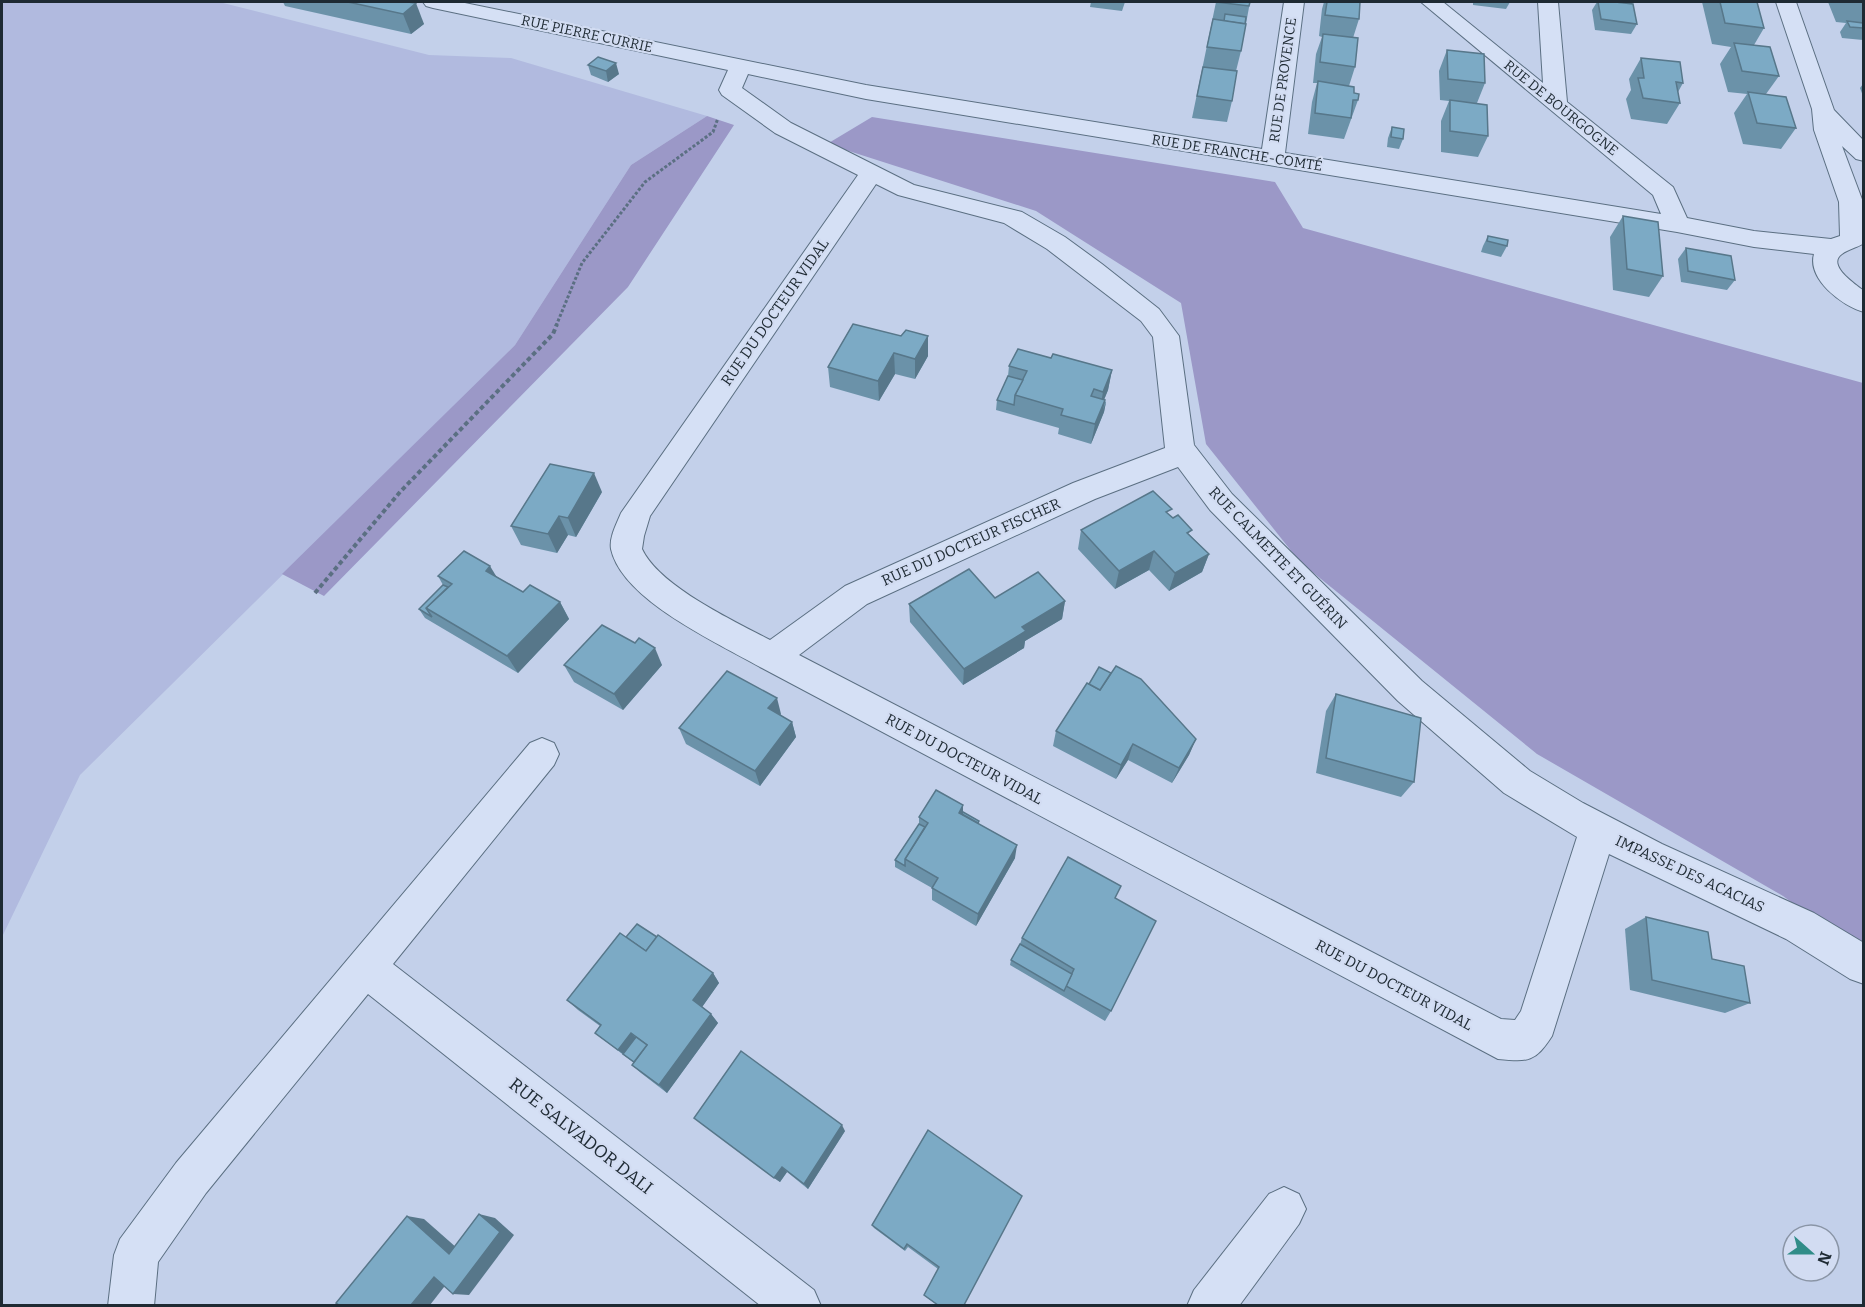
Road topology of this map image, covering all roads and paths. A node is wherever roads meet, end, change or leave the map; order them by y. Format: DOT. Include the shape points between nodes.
graph roads {
  1 [pos="433,2"];
  2 [pos="1294,2"];
  3 [pos="1431,2"];
  4 [pos="1548,2"];
  5 [pos="1786,2"];
  6 [pos="735,78"];
  7 [pos="1556,103"];
  8 [pos="1823,109"];
  9 [pos="1863,154"];
  10 [pos="1272,159"];
  11 [pos="872,172"];
  12 [pos="1854,182"];
  13 [pos="1677,224"];
  14 [pos="1733,237"];
  15 [pos="1850,243"];
  16 [pos="1828,274"];
  17 [pos="1863,303"];
  18 [pos="1184,453"];
  19 [pos="315,593"];
  20 [pos="772,657"];
  21 [pos="542,754"];
  22 [pos="1517,782"];
  23 [pos="1598,830"];
  24 [pos="1863,965"];
  25 [pos="365,967"];
  26 [pos="1284,1209"];
  27 [pos="131,1305"];
  28 [pos="798,1305"];
  29 [pos="1210,1305"];
  1 -- 6 [label="street, RUE PIERRE CURRIE"];
  2 -- 10 [label="street, RUE DE PROVENCE"];
  3 -- 7 [label="street, RUE DE BOURGOGNE"];
  4 -- 7 [label="street"];
  5 -- 8 [label="street"];
  6 -- 10 [label="street, RUE DE FRANCHE-COMTÉ" via="866,92"];
  6 -- 11 [label="street, RUE CALMETTE ET GUÉRIN" via="783,128"];
  6 -- 19 [label="path" via="713,132 645,182 582,263 554,334 400,492"];
  7 -- 13 [label="street, RUE DE BOURGOGNE" via="1664,192"];
  8 -- 9 [label="street"];
  8 -- 12 [label="street" via="1825,130"];
  10 -- 13 [label="street, RUE DE FRANCHE-COMTÉ"];
  11 -- 18 [label="street, RUE CALMETTE ET GUÉRIN" via="906,190 1013,218 1065,249 1150,315 1166,336 1178,445"];
  11 -- 20 [label="street, RUE DU DOCTEUR VIDAL" via="636,513 626,548 636,569 664,595"];
  12 -- 15 [label="street"];
  13 -- 14 [label="street, RUE DE FRANCHE-COMTÉ"];
  14 -- 15 [label="street, RUE DE FRANCHE-COMTÉ" via="1787,245"];
  14 -- 16 [label="street, RUE DE FRANCHE-COMTÉ"];
  15 -- 16 [label="street" via="1827,251 1824,260"];
  16 -- 17 [label="street, RUE DE FRANCHE-COMTÉ" via="1847,294"];
  18 -- 20 [label="street, RUE DU DOCTEUR FISCHER" via="1084,491 856,595"];
  18 -- 22 [label="street, RUE CALMETTE ET GUÉRIN" via="1221,502 1313,596 1410,691"];
  20 -- 23 [label="street, RUE DU DOCTEUR VIDAL" via="1498,1040 1525,1041 1538,1022"];
  21 -- 25 [label="street"];
  22 -- 23 [label="street, IMPASSE DES ACACIAS"];
  23 -- 24 [label="street, IMPASSE DES ACACIAS" via="1800,926"];
  25 -- 27 [label="street" via="191,1178 136,1255"];
  25 -- 28 [label="street, RUE SALVADOR DALI"];
  26 -- 29 [label="street"];
}
